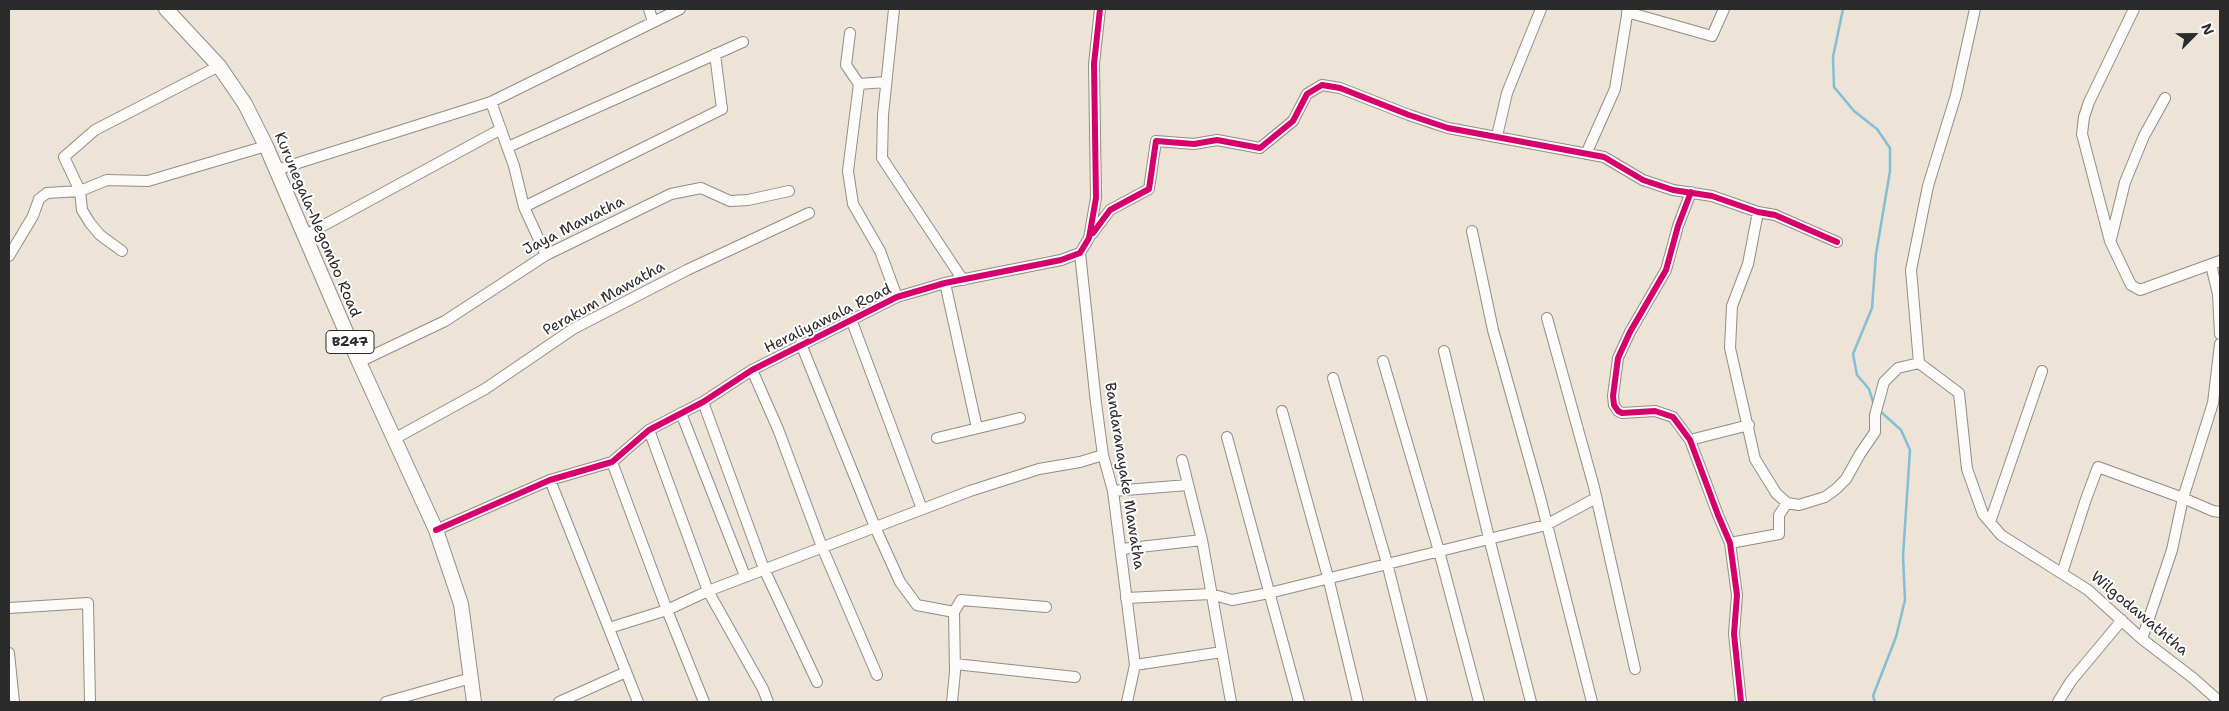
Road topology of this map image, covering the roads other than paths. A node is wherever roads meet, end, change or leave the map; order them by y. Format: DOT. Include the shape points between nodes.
graph roads {
  1 [pos="166,9"];
  2 [pos="649,9"];
  3 [pos="680,9"];
  4 [pos="894,9"];
  5 [pos="1100,9"];
  6 [pos="1541,9"];
  7 [pos="1724,9"];
  8 [pos="1975,9"];
  9 [pos="2134,9"];
  10 [pos="1627,10"];
  11 [pos="653,22"];
  12 [pos="850,33"];
  13 [pos="743,42"];
  14 [pos="716,54"];
  15 [pos="218,66"];
  16 [pos="886,82"];
  17 [pos="859,84"];
  18 [pos="2165,98"];
  19 [pos="491,102"];
  20 [pos="501,129"];
  21 [pos="1497,136"];
  22 [pos="266,146"];
  23 [pos="508,148"];
  24 [pos="1586,154"];
  25 [pos="276,170"];
  26 [pos="80,191"];
  27 [pos="789,191"];
  28 [pos="1691,192"];
  29 [pos="524,206"];
  30 [pos="1758,212"];
  31 [pos="810,213"];
  32 [pos="1472,231"];
  33 [pos="304,236"];
  34 [pos="1089,238"];
  35 [pos="2110,241"];
  36 [pos="1837,242"];
  37 [pos="122,251"];
  38 [pos="1080,253"];
  39 [pos="546,255"];
  40 [pos="9,256"];
  41 [pos="2215,263"];
  42 [pos="963,280"];
  43 [pos="945,283"];
  44 [pos="897,297"];
  45 [pos="1547,318"];
  46 [pos="851,320"];
  47 [pos="2220,334"];
  48 [pos="801,344"];
  49 [pos="2220,344"];
  50 [pos="1444,351"];
  51 [pos="1383,361"];
  52 [pos="359,362"];
  53 [pos="1919,364"];
  54 [pos="752,370"];
  55 [pos="2042,371"];
  56 [pos="1333,378"];
  57 [pos="703,402"];
  58 [pos="1282,411"];
  59 [pos="681,413"];
  60 [pos="1020,418"];
  61 [pos="1749,425"];
  62 [pos="977,428"];
  63 [pos="649,430"];
  64 [pos="1227,437"];
  65 [pos="937,438"];
  66 [pos="394,439"];
  67 [pos="1690,440"];
  68 [pos="1103,454"];
  69 [pos="1182,460"];
  70 [pos="612,462"];
  71 [pos="550,480"];
  72 [pos="1188,484"];
  73 [pos="1114,492"];
  74 [pos="1596,498"];
  75 [pos="2183,498"];
  76 [pos="1787,503"];
  77 [pos="922,509"];
  78 [pos="2220,512"];
  79 [pos="1990,522"];
  80 [pos="1546,525"];
  81 [pos="875,527"];
  82 [pos="436,530"];
  83 [pos="1489,538"];
  84 [pos="1202,540"];
  85 [pos="1730,543"];
  86 [pos="822,547"];
  87 [pos="1122,549"];
  88 [pos="1439,551"];
  89 [pos="1387,563"];
  90 [pos="764,569"];
  91 [pos="2062,573"];
  92 [pos="745,576"];
  93 [pos="1328,577"];
  94 [pos="708,591"];
  95 [pos="1269,593"];
  96 [pos="1211,594"];
  97 [pos="1126,598"];
  98 [pos="9,608"];
  99 [pos="1046,608"];
  100 [pos="667,610"];
  101 [pos="954,612"];
  102 [pos="2122,620"];
  103 [pos="609,628"];
  104 [pos="2142,639"];
  105 [pos="1222,652"];
  106 [pos="9,653"];
  107 [pos="955,664"];
  108 [pos="1135,665"];
  109 [pos="1635,669"];
  110 [pos="626,672"];
  111 [pos="877,674"];
  112 [pos="1075,677"];
  113 [pos="471,678"];
  114 [pos="817,682"];
  115 [pos="14,702"];
  116 [pos="90,702"];
  117 [pos="386,702"];
  118 [pos="474,702"];
  119 [pos="559,702"];
  120 [pos="638,702"];
  121 [pos="704,702"];
  122 [pos="768,702"];
  123 [pos="952,702"];
  124 [pos="1127,702"];
  125 [pos="1231,702"];
  126 [pos="1299,702"];
  127 [pos="1358,702"];
  128 [pos="1422,702"];
  129 [pos="1480,702"];
  130 [pos="1531,702"];
  131 [pos="1592,702"];
  132 [pos="1741,702"];
  133 [pos="2058,702"];
  134 [pos="2220,702"];
  1 -- 15 [label="main road, Kurunegala-Negombo Road / B247"];
  2 -- 11 [label="street"];
  3 -- 11 [label="street"];
  4 -- 16 [label="street"];
  5 -- 34 [label="street" via="1094,64 1096,198"];
  6 -- 21 [label="street" via="1507,93"];
  7 -- 10 [label="street" via="1712,36"];
  8 -- 53 [label="street" via="1956,95 1928,186 1911,270"];
  9 -- 35 [label="street" via="2089,102 2082,134"];
  10 -- 24 [label="street" via="1615,89"];
  11 -- 19 [label="street"];
  12 -- 17 [label="street" via="846,65"];
  13 -- 14 [label="street"];
  14 -- 23 [label="street"];
  14 -- 29 [label="street" via="722,109"];
  15 -- 22 [label="main road, Kurunegala-Negombo Road / B247" via="245,104"];
  15 -- 26 [label="street" via="95,130 68,152 64,157"];
  16 -- 17 [label="street"];
  16 -- 42 [label="street" via="882,158"];
  17 -- 44 [label="street" via="848,171 853,204 880,251"];
  18 -- 35 [label="street" via="2144,136 2125,182"];
  19 -- 20 [label="street"];
  19 -- 25 [label="street"];
  20 -- 23 [label="street"];
  20 -- 33 [label="street"];
  21 -- 24 [label="street"];
  21 -- 34 [label="street" via="1448,128 1340,88 1322,85 1308,94 1293,121 1260,148 1217,140 1194,144 1156,140 1149,189 1110,210"];
  22 -- 25 [label="main road, Kurunegala-Negombo Road / B247"];
  22 -- 26 [label="street" via="148,181 107,180"];
  23 -- 29 [label="street"];
  24 -- 28 [label="street" via="1604,157 1643,180"];
  25 -- 33 [label="main road, Kurunegala-Negombo Road / B247"];
  26 -- 37 [label="street" via="82,210 90,223"];
  26 -- 40 [label="street" via="46,193 39,199 33,216"];
  27 -- 39 [label="street, Jaya Mawatha" via="730,201 700,188 671,194"];
  28 -- 30 [label="street"];
  28 -- 67 [label="street" via="1666,270 1618,358 1613,396 1614,405 1622,413 1655,411 1672,417"];
  29 -- 39 [label="street"];
  30 -- 36 [label="street" via="1775,215"];
  30 -- 61 [label="street" via="1748,264 1732,306 1730,348"];
  31 -- 66 [label="street, Perakum Mawatha" via="573,329 485,389"];
  32 -- 80 [label="street" via="1493,330"];
  33 -- 52 [label="main road, Kurunegala-Negombo Road / B247"];
  34 -- 38 [label="street"];
  35 -- 41 [label="street" via="2131,285 2140,290"];
  38 -- 42 [label="street, Heraliyawala Road" via="1061,260"];
  38 -- 68 [label="street, Bandaranayake Mawatha"];
  39 -- 52 [label="street, Jaya Mawatha" via="445,321"];
  41 -- 47 [label="street"];
  42 -- 43 [label="street, Heraliyawala Road"];
  43 -- 44 [label="street, Heraliyawala Road"];
  43 -- 62 [label="street"];
  44 -- 46 [label="street, Heraliyawala Road"];
  45 -- 74 [label="street"];
  46 -- 48 [label="street, Heraliyawala Road"];
  46 -- 77 [label="street"];
  48 -- 54 [label="street, Heraliyawala Road"];
  48 -- 81 [label="street"];
  49 -- 75 [label="street" via="2213,403"];
  50 -- 83 [label="street"];
  51 -- 88 [label="street"];
  52 -- 66 [label="main road, Kurunegala-Negombo Road / B247"];
  53 -- 76 [label="street" via="1898,368 1884,382 1875,415 1875,432 1846,479 1825,497 1799,505"];
  53 -- 79 [label="street, Wilgodawaththa" via="1959,393 1967,469 1983,514"];
  54 -- 57 [label="street, Heraliyawala Road"];
  54 -- 86 [label="street"];
  55 -- 79 [label="street"];
  56 -- 89 [label="street"];
  57 -- 59 [label="street, Heraliyawala Road"];
  57 -- 90 [label="street"];
  58 -- 93 [label="street"];
  59 -- 63 [label="street, Heraliyawala Road"];
  59 -- 92 [label="street"];
  60 -- 62 [label="street"];
  61 -- 67 [label="street"];
  61 -- 76 [label="street" via="1755,459 1776,493"];
  62 -- 65 [label="street"];
  63 -- 70 [label="street, Heraliyawala Road"];
  63 -- 94 [label="street"];
  64 -- 95 [label="street"];
  66 -- 82 [label="main road, Kurunegala-Negombo Road / B247"];
  67 -- 85 [label="street"];
  68 -- 73 [label="street, Bandaranayake Mawatha"];
  68 -- 77 [label="street" via="1080,462 1039,468"];
  69 -- 72 [label="street"];
  70 -- 71 [label="street, Heraliyawala Road"];
  70 -- 100 [label="street"];
  71 -- 82 [label="street, Heraliyawala Road"];
  71 -- 103 [label="street"];
  72 -- 73 [label="street"];
  72 -- 84 [label="street"];
  73 -- 87 [label="street, Bandaranayake Mawatha"];
  74 -- 80 [label="street"];
  74 -- 109 [label="street"];
  75 -- 78 [label="street"];
  75 -- 91 [label="street" via="2098,467"];
  75 -- 104 [label="street" via="2172,550"];
  76 -- 85 [label="street" via="1779,515 1779,534"];
  77 -- 81 [label="street"];
  79 -- 91 [label="street, Wilgodawaththa" via="2001,534"];
  80 -- 83 [label="street"];
  80 -- 131 [label="street"];
  81 -- 86 [label="street"];
  81 -- 101 [label="street" via="900,582 917,605"];
  82 -- 113 [label="main road, Kurunegala-Negombo Road / B247" via="461,604"];
  83 -- 88 [label="street"];
  83 -- 130 [label="street"];
  84 -- 87 [label="street"];
  84 -- 96 [label="street"];
  85 -- 132 [label="street" via="1737,595 1734,634"];
  86 -- 90 [label="street"];
  86 -- 111 [label="street"];
  87 -- 97 [label="street, Bandaranayake Mawatha"];
  88 -- 89 [label="street"];
  88 -- 129 [label="street"];
  89 -- 93 [label="street"];
  89 -- 128 [label="street"];
  90 -- 92 [label="street"];
  90 -- 114 [label="street"];
  91 -- 102 [label="street, Wilgodawaththa" via="2088,590"];
  92 -- 94 [label="street"];
  93 -- 95 [label="street"];
  93 -- 127 [label="street"];
  94 -- 100 [label="street"];
  94 -- 122 [label="street"];
  95 -- 96 [label="street" via="1232,600"];
  95 -- 126 [label="street"];
  96 -- 97 [label="street"];
  96 -- 105 [label="street"];
  97 -- 108 [label="street, Bandaranayake Mawatha"];
  98 -- 116 [label="street" via="88,603"];
  99 -- 101 [label="street" via="961,600"];
  100 -- 103 [label="street"];
  100 -- 121 [label="street"];
  101 -- 107 [label="street"];
  102 -- 104 [label="street, Wilgodawaththa"];
  102 -- 133 [label="street" via="2071,681"];
  103 -- 110 [label="street"];
  104 -- 134 [label="street, Wilgodawaththa"];
  105 -- 108 [label="street"];
  105 -- 125 [label="street"];
  106 -- 115 [label="street"];
  107 -- 112 [label="street"];
  107 -- 123 [label="street"];
  108 -- 124 [label="street, Bandaranayake Mawatha"];
  110 -- 119 [label="street"];
  110 -- 120 [label="street"];
  113 -- 117 [label="street"];
  113 -- 118 [label="main road, Kurunegala-Negombo Road / B247"];
}
